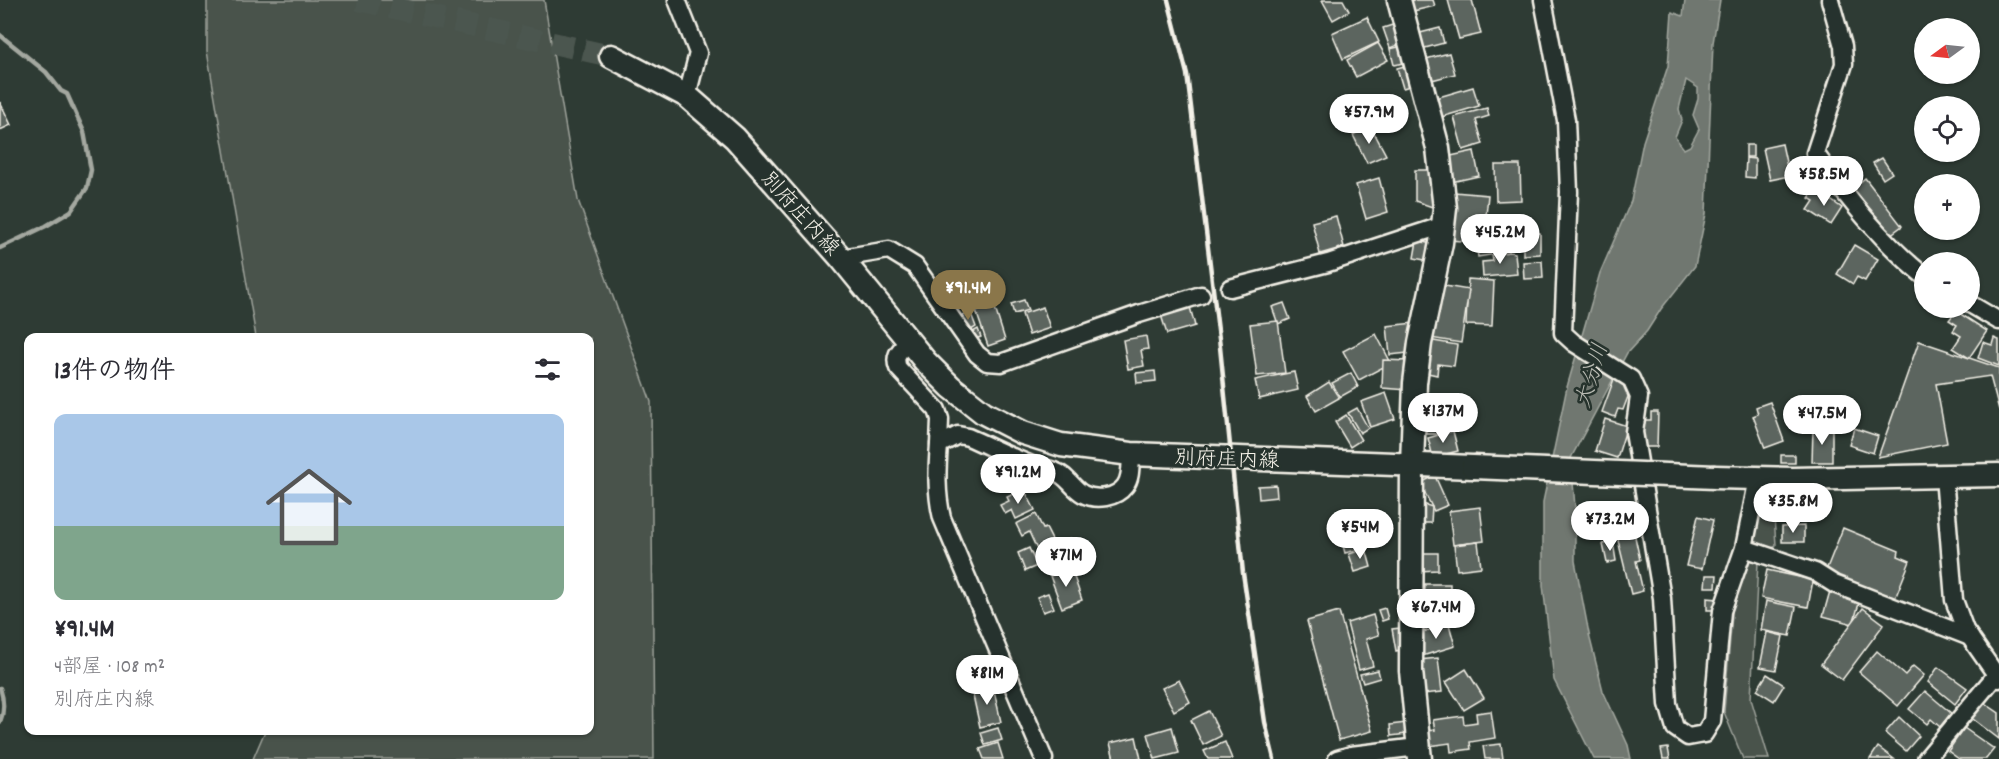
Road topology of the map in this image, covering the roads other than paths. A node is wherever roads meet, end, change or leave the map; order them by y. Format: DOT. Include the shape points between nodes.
graph roads {
  1 [pos="677,0"];
  2 [pos="1399,0"];
  3 [pos="1543,0"];
  4 [pos="1830,0"];
  5 [pos="610,56"];
  6 [pos="687,96"];
  7 [pos="1443,225"];
  8 [pos="841,258"];
  9 [pos="1914,268"];
  10 [pos="1230,288"];
  11 [pos="1201,295"];
  12 [pos="1980,310"];
  13 [pos="1999,321"];
  14 [pos="909,341"];
  15 [pos="939,445"];
  16 [pos="1131,454"];
  17 [pos="1412,465"];
  18 [pos="1999,475"];
  19 [pos="1944,476"];
  20 [pos="1758,478"];
  21 [pos="1744,548"];
  22 [pos="1970,637"];
  23 [pos="1997,677"];
  24 [pos="1419,753"];
  25 [pos="1044,759"];
  26 [pos="1337,759"];
  27 [pos="1926,759"];
  1 -- 6 [label="street" via="698,53"];
  2 -- 7 [label="main road" via="1438,148 1445,208"];
  3 -- 21 [label="street" via="1566,120 1569,192 1563,333 1631,379 1639,397 1634,432 1662,598 1668,704 1675,728 1688,737 1704,734 1712,721 1722,611"];
  4 -- 9 [label="street" via="1844,46 1844,64 1815,153 1868,222"];
  5 -- 6 [label="main road, 別府庄内線"];
  6 -- 8 [label="main road, 別府庄内線" via="735,138"];
  7 -- 10 [label="street" via="1359,254"];
  7 -- 17 [label="main road" via="1417,362"];
  8 -- 11 [label="street" via="890,249 906,259 915,266 976,354 987,362 1001,363"];
  8 -- 14 [label="main road, 別府庄内線"];
  12 -- 13 [label="street"];
  14 -- 15 [label="street" via="896,355 898,368 937,410"];
  14 -- 16 [label="main road, 別府庄内線" via="951,387 984,413 1023,433 1061,446"];
  15 -- 16 [label="street" via="958,435 968,437 1033,466 1057,472 1080,493 1104,498 1125,486"];
  15 -- 25 [label="street" via="936,476 942,518"];
  16 -- 17 [label="main road, 別府庄内線"];
  17 -- 20 [label="main road, 別府庄内線, bridge"];
  17 -- 24 [label="main road" via="1411,671"];
  18 -- 19 [label="main road, 別府庄内線"];
  19 -- 20 [label="main road, 別府庄内線"];
  19 -- 22 [label="street" via="1954,600"];
  20 -- 21 [label="street"];
  21 -- 22 [label="street" via="1815,572 1834,584"];
  22 -- 23 [label="street"];
  23 -- 27 [label="street"];
  24 -- 26 [label="street"];
}
